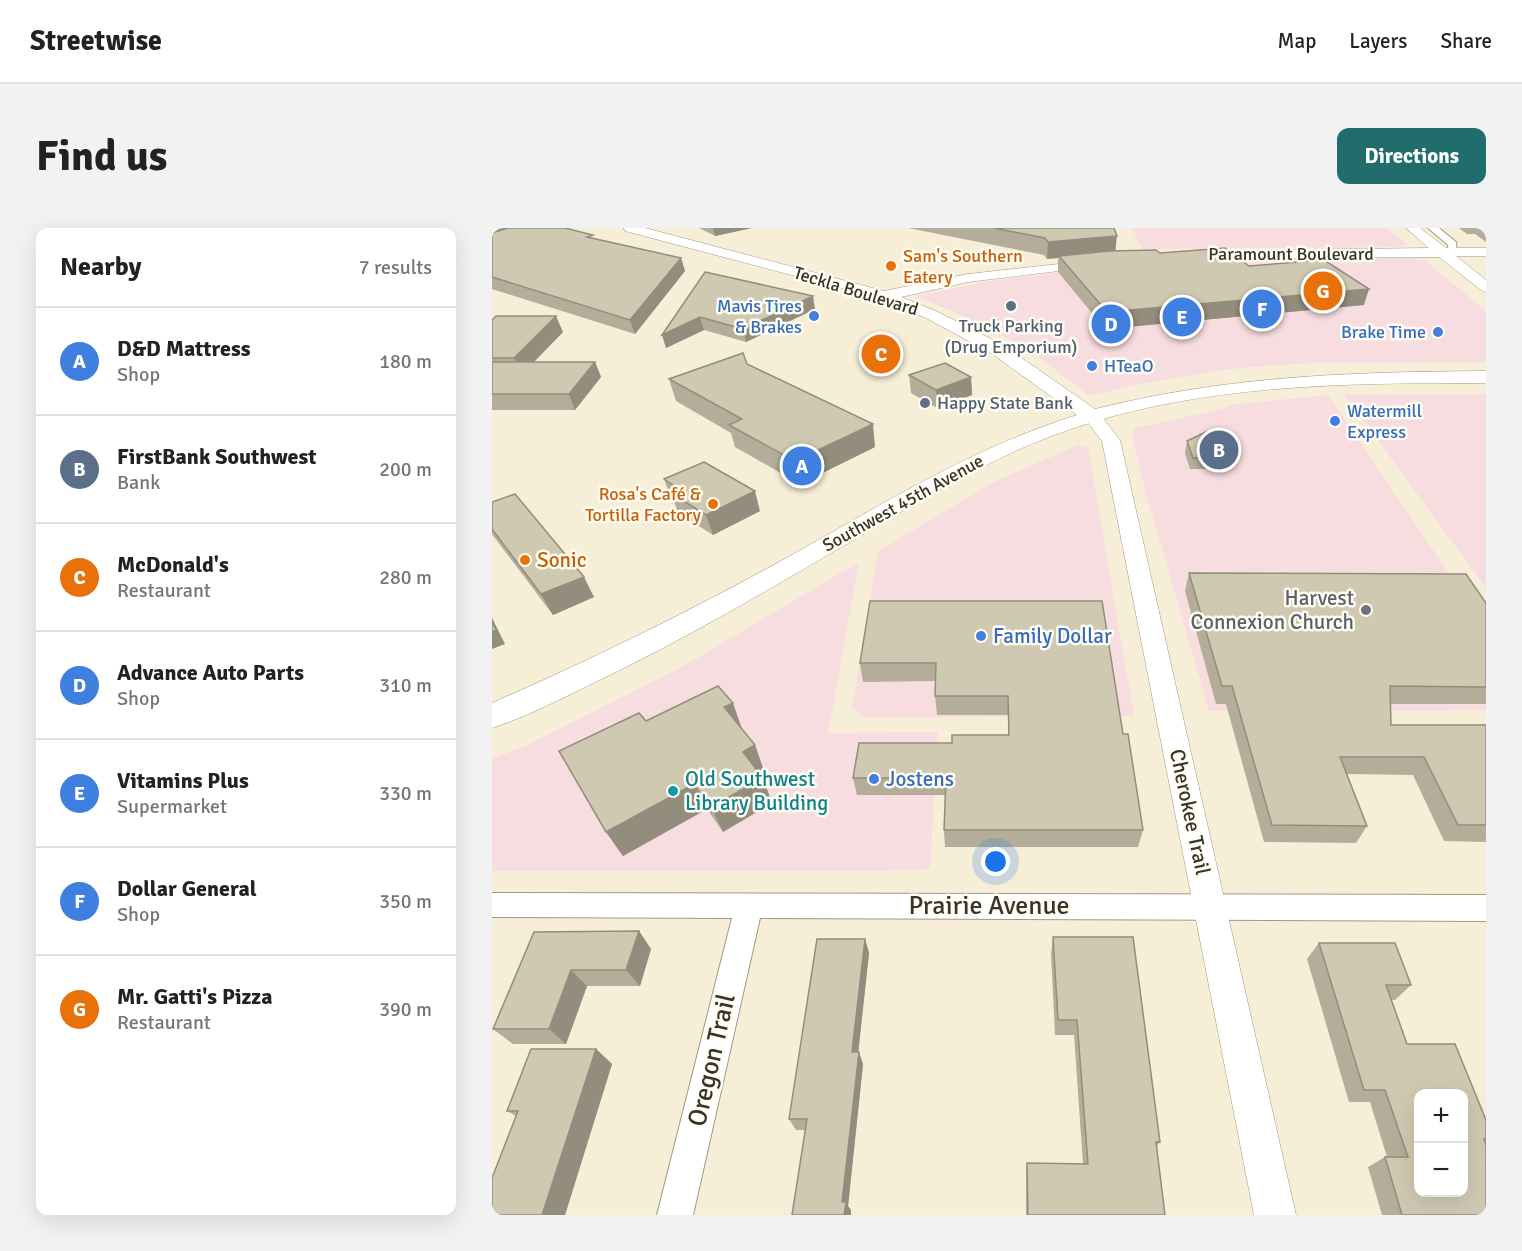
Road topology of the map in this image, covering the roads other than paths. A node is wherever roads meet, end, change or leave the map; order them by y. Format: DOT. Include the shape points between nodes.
graph roads {
  1 [pos="630,228"];
  2 [pos="1412,228"];
  3 [pos="1433,228"];
  4 [pos="1486,252"];
  5 [pos="1448,253"];
  6 [pos="1172,256"];
  7 [pos="1118,260"];
  8 [pos="1486,287"];
  9 [pos="884,296"];
  10 [pos="1481,376"];
  11 [pos="1092,416"];
  12 [pos="492,716"];
  13 [pos="492,905"];
  14 [pos="749,906"];
  15 [pos="1210,907"];
  16 [pos="1486,908"];
  17 [pos="675,1215"];
  18 [pos="1275,1215"];
  1 -- 9 [label="main road, Teckla Boulevard"];
  2 -- 5 [label="main road"];
  3 -- 5 [label="street" via="1453,244"];
  4 -- 5 [label="main road, Paramount Boulevard"];
  5 -- 6 [label="main road, Paramount Boulevard"];
  5 -- 8 [label="main road"];
  7 -- 9 [label="main road" via="990,275"];
  9 -- 11 [label="main road, Teckla Boulevard" via="971,333"];
  10 -- 11 [label="main road, Southwest 45th Avenue" via="1261,382"];
  11 -- 12 [label="main road, Southwest 45th Avenue" via="1045,431 943,478 682,626"];
  11 -- 15 [label="street, Cherokee Trail" via="1111,440"];
  13 -- 14 [label="street, Prairie Avenue"];
  14 -- 15 [label="street, Prairie Avenue"];
  14 -- 17 [label="street, Oregon Trail"];
  15 -- 16 [label="street, Prairie Avenue"];
  15 -- 18 [label="street, Cherokee Trail"];
}
